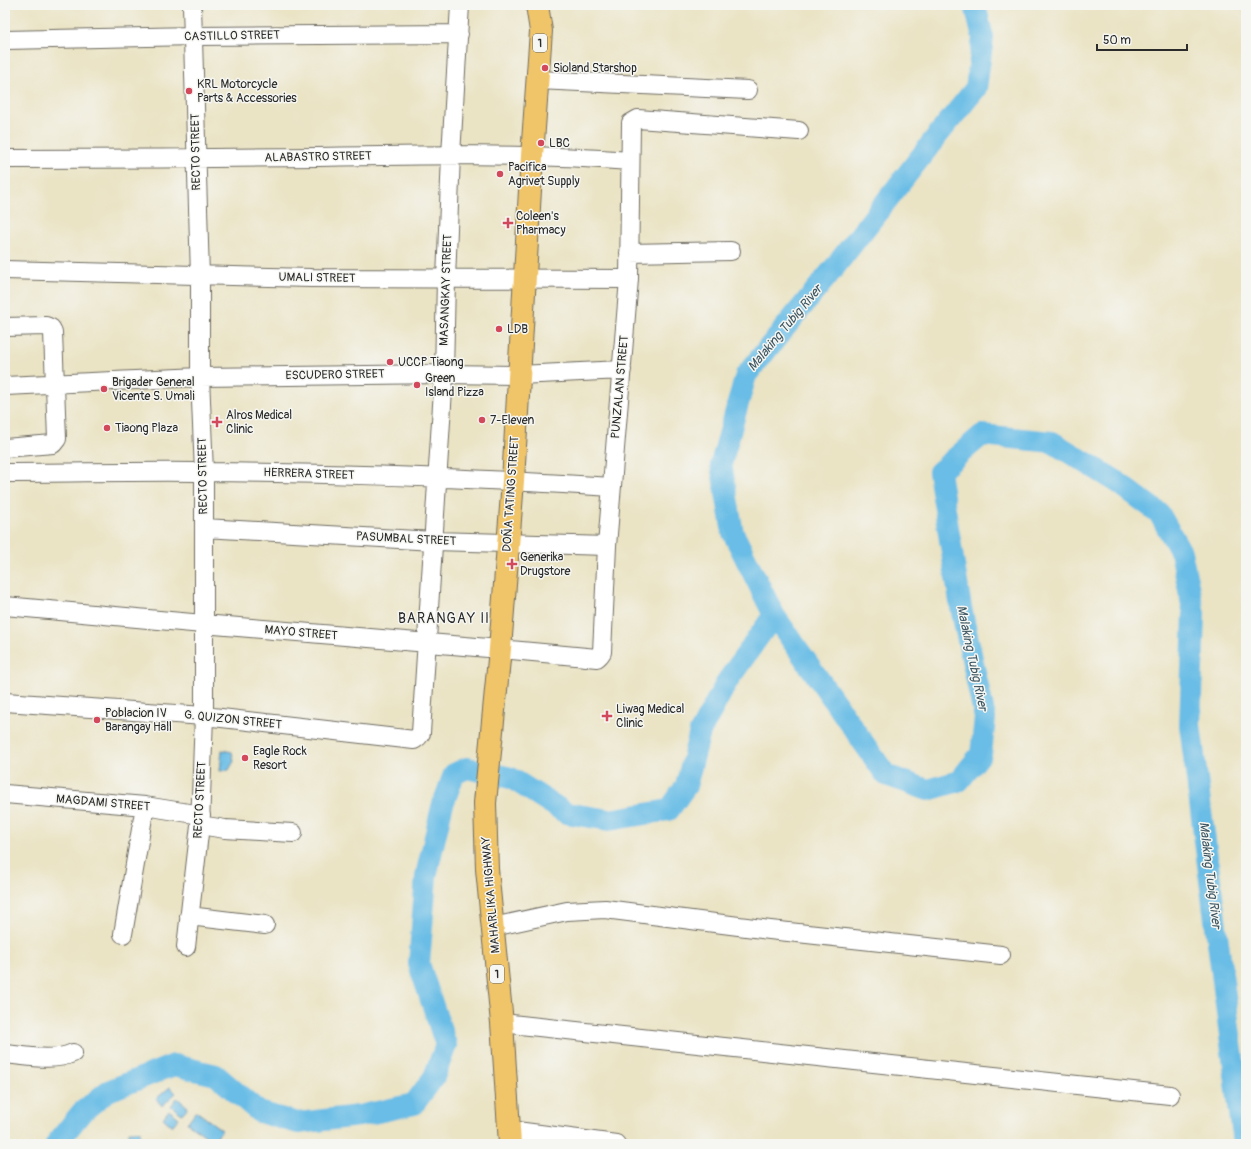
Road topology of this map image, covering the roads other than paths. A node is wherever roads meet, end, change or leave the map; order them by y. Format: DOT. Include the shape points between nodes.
graph roads {
  1 [pos="192,5"];
  2 [pos="460,5"];
  3 [pos="537,5"];
  4 [pos="459,34"];
  5 [pos="194,36"];
  6 [pos="5,40"];
  7 [pos="538,80"];
  8 [pos="748,90"];
  9 [pos="799,131"];
  10 [pos="451,155"];
  11 [pos="532,156"];
  12 [pos="196,158"];
  13 [pos="5,159"];
  14 [pos="630,161"];
  15 [pos="731,251"];
  16 [pos="629,253"];
  17 [pos="5,270"];
  18 [pos="200,276"];
  19 [pos="446,279"];
  20 [pos="629,279"];
  21 [pos="524,280"];
  22 [pos="5,327"];
  23 [pos="622,370"];
  24 [pos="444,374"];
  25 [pos="519,374"];
  26 [pos="200,377"];
  27 [pos="64,384"];
  28 [pos="5,386"];
  29 [pos="5,448"];
  30 [pos="204,472"];
  31 [pos="5,473"];
  32 [pos="438,478"];
  33 [pos="513,481"];
  34 [pos="612,487"];
  35 [pos="204,528"];
  36 [pos="434,541"];
  37 [pos="508,544"];
  38 [pos="607,546"];
  39 [pos="5,606"];
  40 [pos="203,624"];
  41 [pos="426,643"];
  42 [pos="500,649"];
  43 [pos="597,658"];
  44 [pos="5,702"];
  45 [pos="204,716"];
  46 [pos="414,740"];
  47 [pos="488,766"];
  48 [pos="5,794"];
  49 [pos="145,806"];
  50 [pos="200,820"];
  51 [pos="293,833"];
  52 [pos="189,916"];
  53 [pos="265,925"];
  54 [pos="493,927"];
  55 [pos="123,934"];
  56 [pos="186,947"];
  57 [pos="1001,955"];
  58 [pos="502,1023"];
  59 [pos="73,1053"];
  60 [pos="5,1054"];
  61 [pos="1170,1095"];
  62 [pos="509,1137"];
  63 [pos="616,1144"];
  1 -- 5 [label="street, RECTO STREET"];
  2 -- 4 [label="street, MASANGKAY STREET"];
  3 -- 7 [label="main road, DOÑA TATING STREET / 1" via="541,31"];
  4 -- 5 [label="street, CASTILLO STREET"];
  4 -- 10 [label="street, MASANGKAY STREET"];
  5 -- 6 [label="street, CASTILLO STREET"];
  5 -- 12 [label="street, RECTO STREET"];
  7 -- 8 [label="street"];
  7 -- 11 [label="main road, DOÑA TATING STREET / 1"];
  9 -- 14 [label="street, PUNZALAN STREET" via="638,119 630,123"];
  10 -- 11 [label="street, ALABASTRO STREET"];
  10 -- 12 [label="street, ALABASTRO STREET"];
  10 -- 19 [label="street, MASANGKAY STREET"];
  11 -- 14 [label="street, ALABASTRO STREET"];
  11 -- 21 [label="main road, DOÑA TATING STREET / 1"];
  12 -- 13 [label="street, ALABASTRO STREET"];
  12 -- 18 [label="street, RECTO STREET"];
  14 -- 16 [label="street, PUNZALAN STREET"];
  15 -- 16 [label="street"];
  16 -- 20 [label="street, PUNZALAN STREET"];
  17 -- 18 [label="street, UMALI STREET"];
  18 -- 19 [label="street, UMALI STREET"];
  18 -- 26 [label="street, RECTO STREET"];
  19 -- 21 [label="street, UMALI STREET"];
  19 -- 24 [label="street, MASANGKAY STREET"];
  20 -- 21 [label="street, UMALI STREET"];
  20 -- 23 [label="street, PUNZALAN STREET"];
  21 -- 25 [label="main road, DOÑA TATING STREET / 1"];
  22 -- 27 [label="street" via="51,328"];
  23 -- 25 [label="street, ESCUDERO STREET"];
  23 -- 34 [label="street, PUNZALAN STREET"];
  24 -- 25 [label="street, ESCUDERO STREET"];
  24 -- 26 [label="street, ESCUDERO STREET"];
  24 -- 32 [label="street, MASANGKAY STREET"];
  25 -- 33 [label="main road, DOÑA TATING STREET / 1"];
  26 -- 27 [label="street, ESCUDERO STREET"];
  26 -- 30 [label="street, RECTO STREET"];
  27 -- 28 [label="street, ESCUDERO STREET"];
  27 -- 29 [label="street" via="56,442"];
  30 -- 31 [label="street, HERRERA STREET"];
  30 -- 32 [label="street, HERRERA STREET"];
  30 -- 35 [label="street, RECTO STREET"];
  32 -- 33 [label="street, HERRERA STREET"];
  32 -- 36 [label="street, MASANGKAY STREET"];
  33 -- 34 [label="street, HERRERA STREET"];
  33 -- 37 [label="main road, DOÑA TATING STREET / 1"];
  34 -- 38 [label="street, PUNZALAN STREET"];
  35 -- 36 [label="street, PASUMBAL STREET"];
  35 -- 40 [label="street, RECTO STREET"];
  36 -- 37 [label="street, PASUMBAL STREET"];
  36 -- 41 [label="street, MASANGKAY STREET"];
  37 -- 38 [label="street, PASUMBAL STREET"];
  37 -- 42 [label="main road, DOÑA TATING STREET / 1"];
  38 -- 43 [label="street, PUNZALAN STREET" via="602,652"];
  39 -- 40 [label="street, MAYO STREET"];
  40 -- 41 [label="street, MAYO STREET"];
  40 -- 45 [label="street, RECTO STREET"];
  41 -- 42 [label="street, MAYO STREET"];
  41 -- 46 [label="street, MASANGKAY STREET" via="421,733"];
  42 -- 43 [label="street, MAYO STREET"];
  42 -- 47 [label="main road, DOÑA TATING STREET / 1"];
  44 -- 45 [label="street, G. QUIZON STREET"];
  45 -- 46 [label="street, G. QUIZON STREET"];
  45 -- 50 [label="street, RECTO STREET"];
  47 -- 54 [label="main road, MAHARLIKA HIGHWAY / 1" via="485,803 487,869"];
  48 -- 49 [label="street, MAGDAMI STREET"];
  49 -- 50 [label="street, MAGDAMI STREET"];
  49 -- 55 [label="street"];
  50 -- 51 [label="street, MAGDAMI STREET" via="225,828"];
  50 -- 52 [label="street, RECTO STREET"];
  52 -- 53 [label="street"];
  52 -- 56 [label="street, RECTO STREET"];
  54 -- 57 [label="street" via="567,912 605,909"];
  54 -- 58 [label="main road, MAHARLIKA HIGHWAY / 1"];
  58 -- 61 [label="street"];
  58 -- 62 [label="main road, MAHARLIKA HIGHWAY / 1"];
  59 -- 60 [label="street" via="55,1058"];
  62 -- 63 [label="street"];
}
